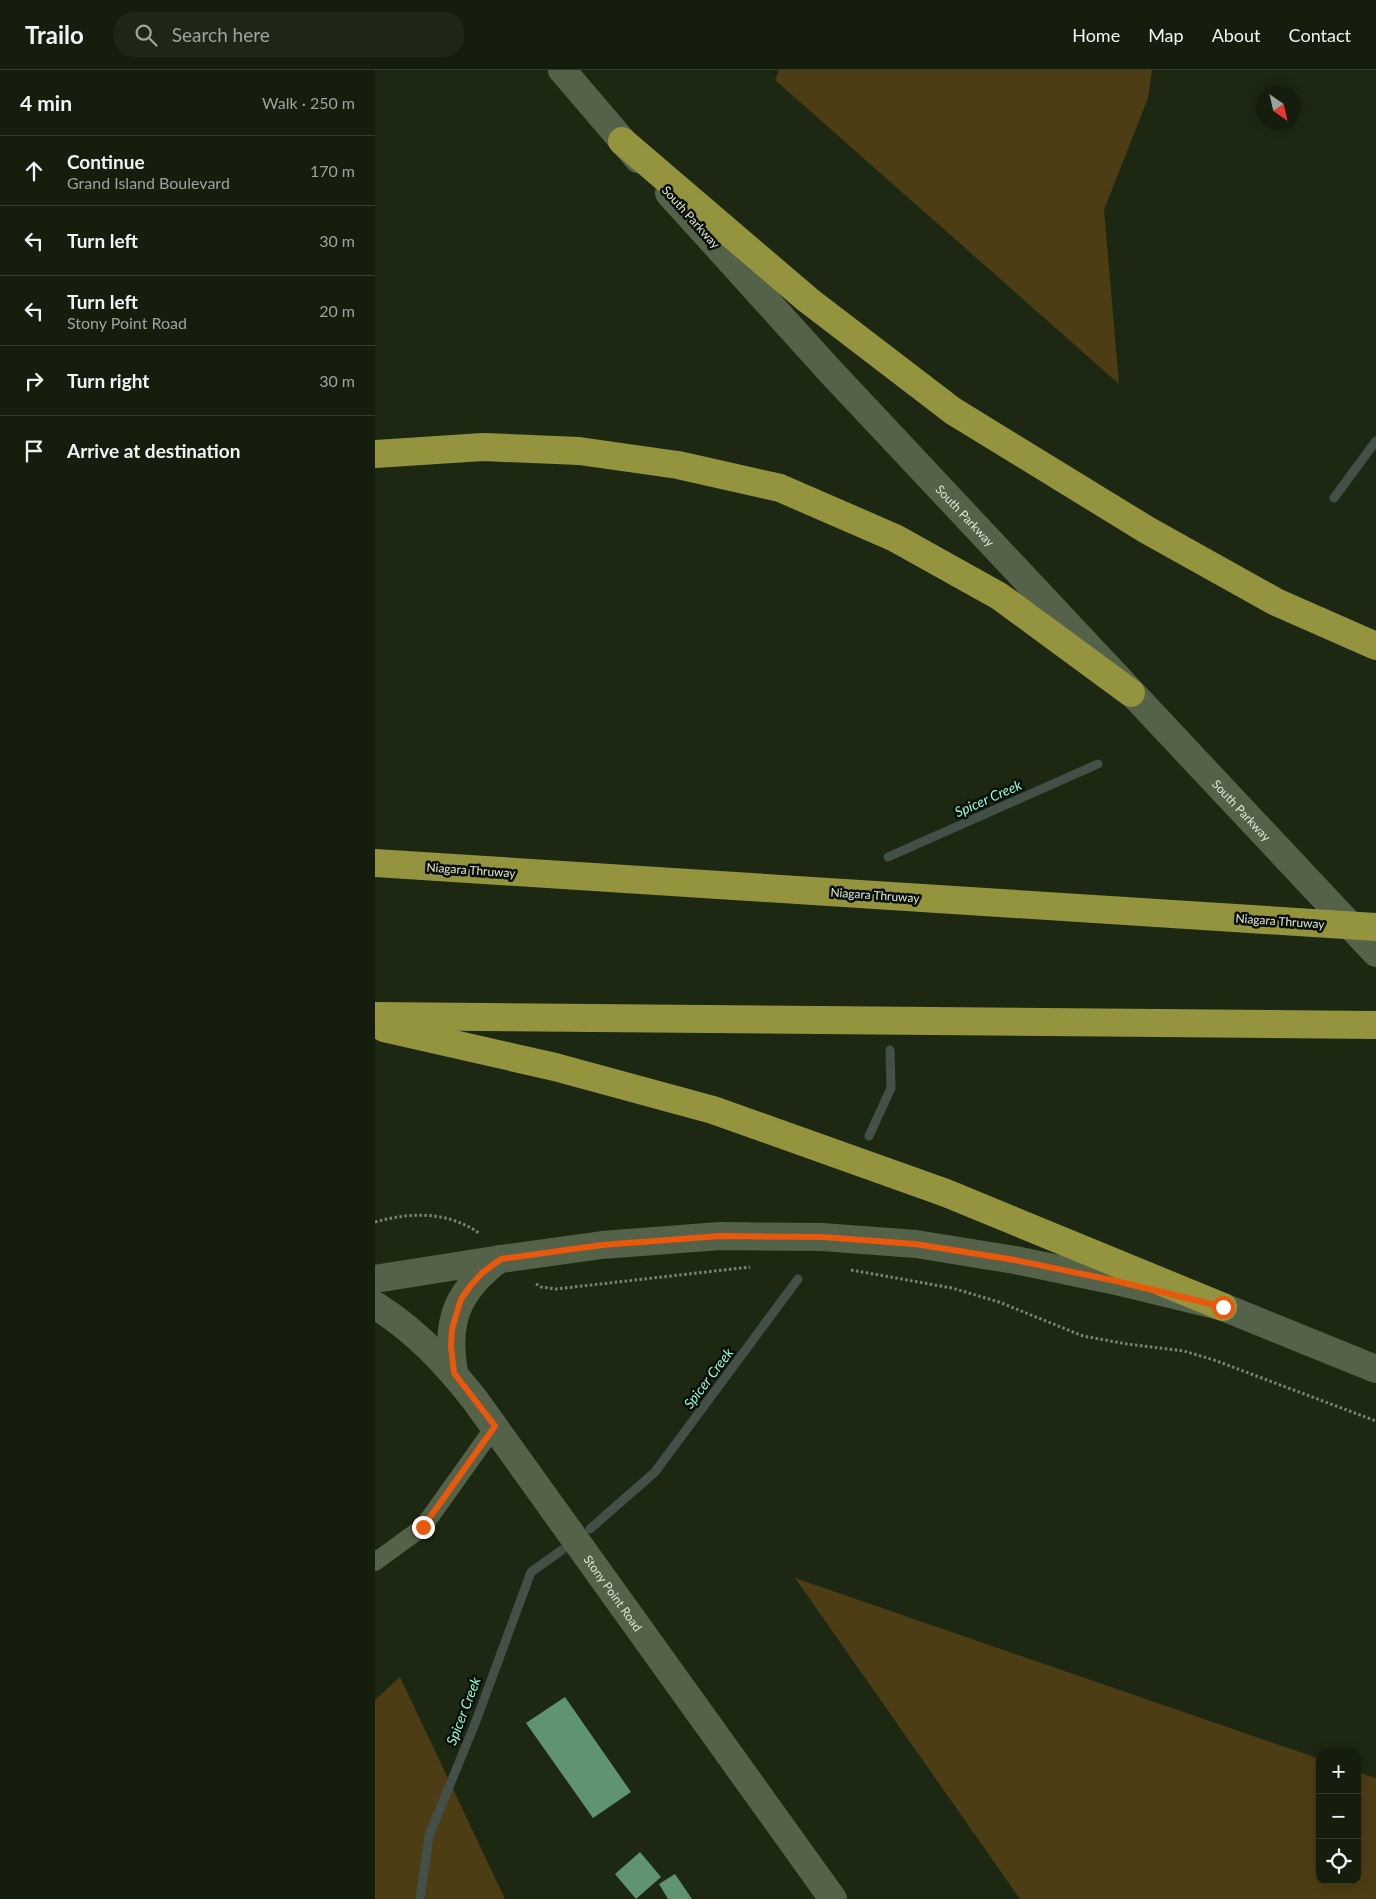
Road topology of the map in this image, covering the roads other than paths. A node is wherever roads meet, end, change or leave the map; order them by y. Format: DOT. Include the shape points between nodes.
graph roads {
  1 [pos="562,70"];
  2 [pos="621,141"];
  3 [pos="375,454"];
  4 [pos="1376,646"];
  5 [pos="1131,693"];
  6 [pos="375,864"];
  7 [pos="1376,927"];
  8 [pos="1376,953"];
  9 [pos="375,1016"];
  10 [pos="1376,1025"];
  11 [pos="375,1026"];
  12 [pos="501,1259"];
  13 [pos="375,1280"];
  14 [pos="375,1304"];
  15 [pos="1223,1307"];
  16 [pos="1376,1369"];
  17 [pos="454,1373"];
  18 [pos="495,1426"];
  19 [pos="375,1562"];
  20 [pos="833,1899"];
  1 -- 2 [label="main road, South Parkway"];
  2 -- 4 [label="highway" via="808,300 953,411 1147,530 1276,602"];
  2 -- 5 [label="main road, South Parkway"];
  3 -- 5 [label="highway" via="483,447 579,451 678,465 780,488 895,538 999,596"];
  5 -- 8 [label="main road, South Parkway"];
  6 -- 7 [label="highway, Niagara Thruway"];
  9 -- 10 [label="highway"];
  11 -- 15 [label="highway" via="555,1067 713,1110 945,1194"];
  12 -- 13 [label="main road"];
  12 -- 15 [label="main road" via="602,1245 720,1236 822,1237 915,1244 1015,1260"];
  12 -- 17 [label="main road" via="483,1272 461,1299 452,1329"];
  14 -- 17 [label="main road, Stony Point Road" via="413,1333"];
  15 -- 16 [label="main road"];
  17 -- 18 [label="main road, Stony Point Road"];
  18 -- 19 [label="lane" via="423,1527"];
  18 -- 20 [label="main road, Stony Point Road"];
}
